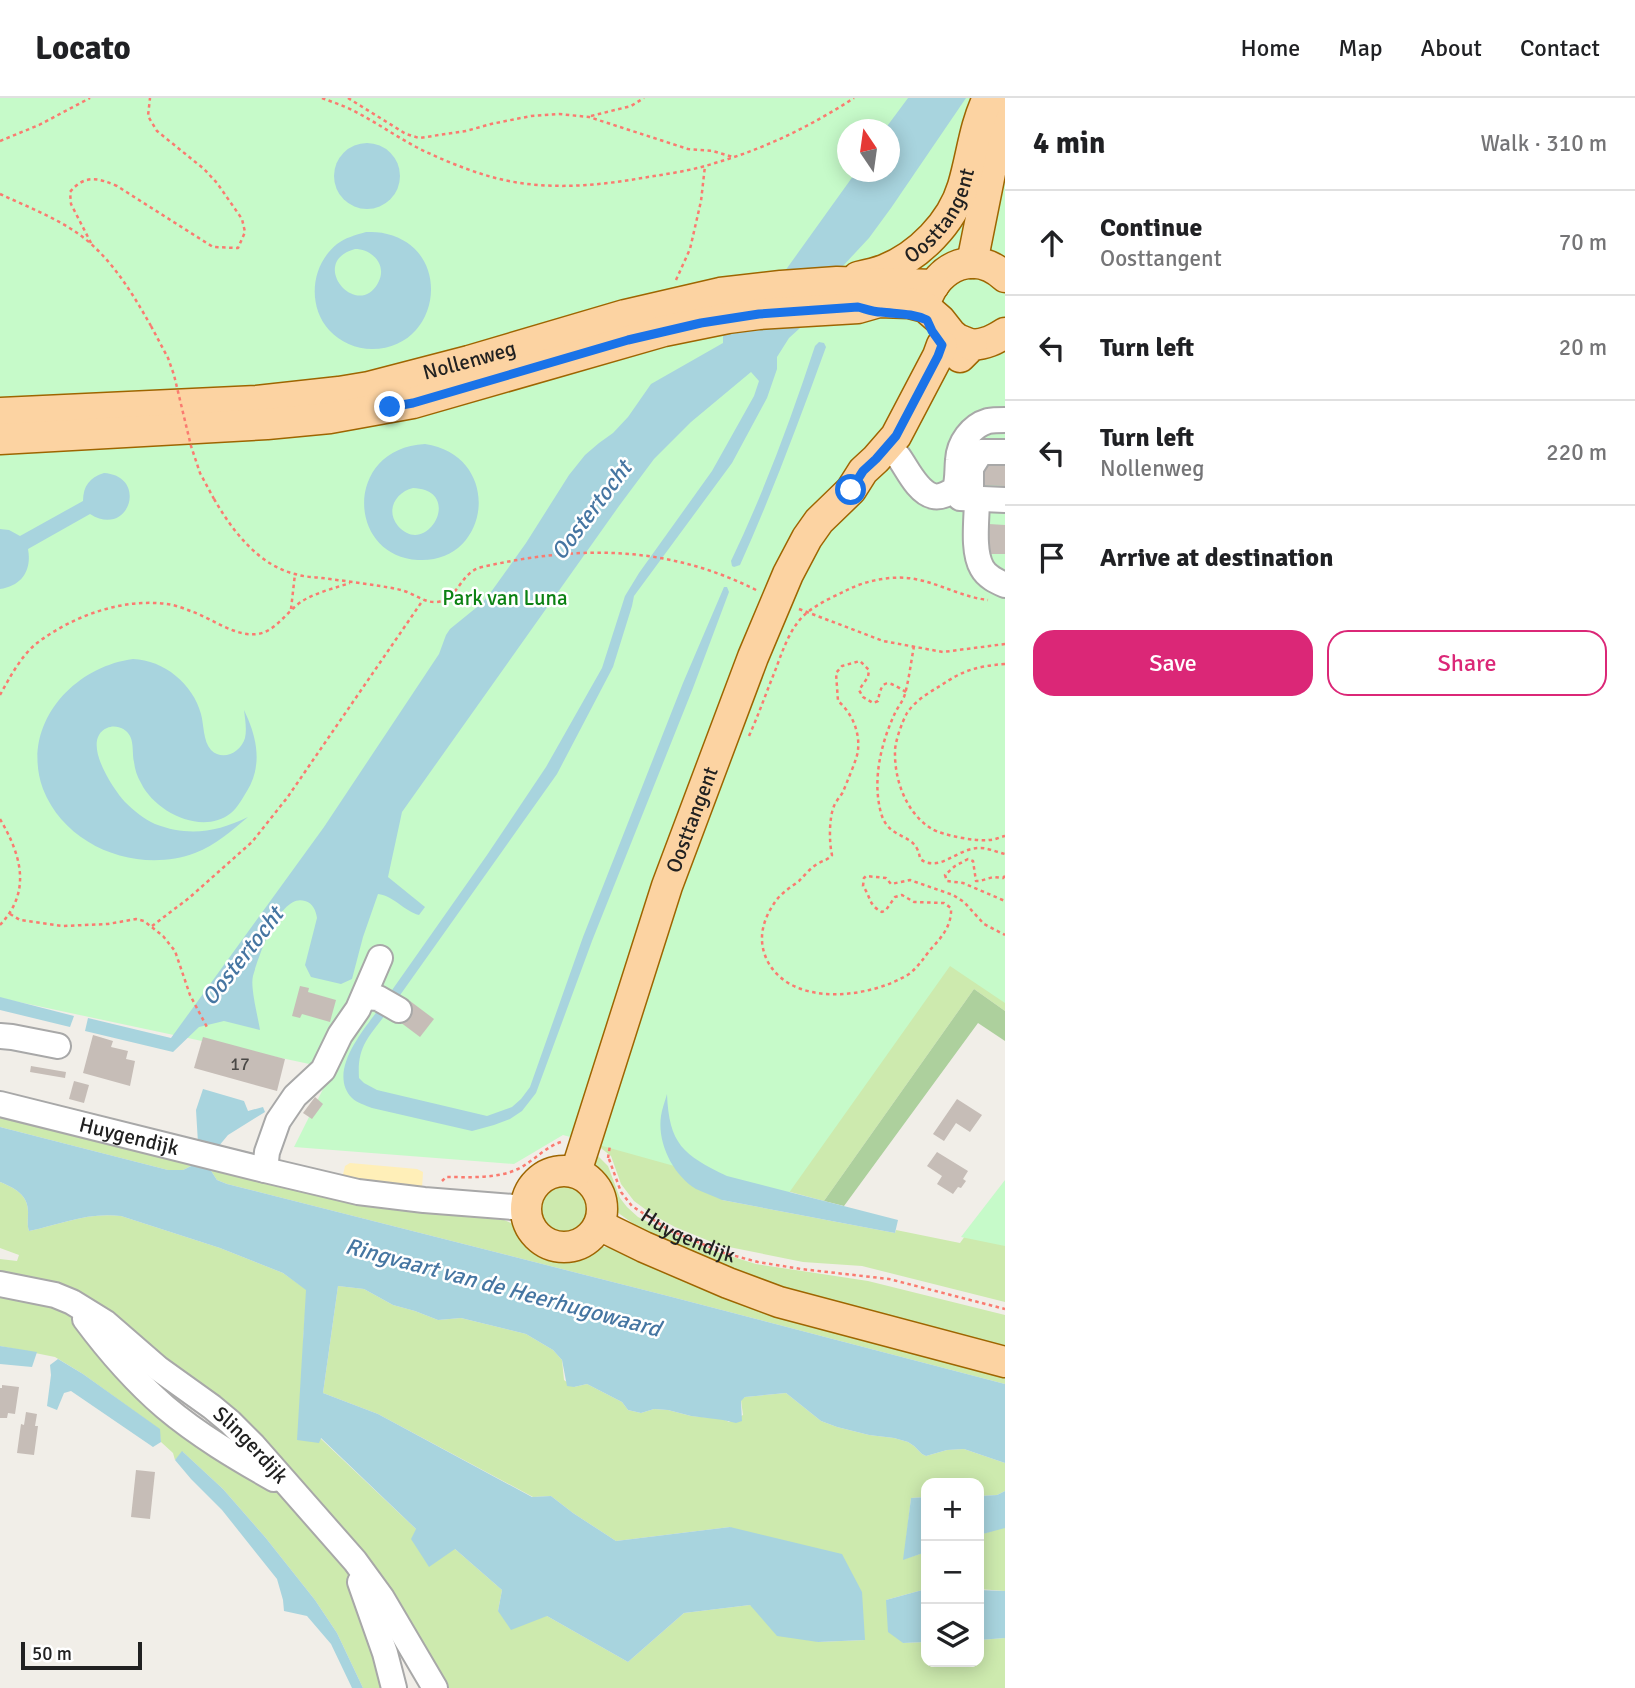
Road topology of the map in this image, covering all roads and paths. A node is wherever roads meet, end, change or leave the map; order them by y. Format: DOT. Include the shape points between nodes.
graph roads {
  1 [pos="90,98"];
  2 [pos="150,98"];
  3 [pos="322,98"];
  4 [pos="348,98"];
  5 [pos="644,98"];
  6 [pos="854,98"];
  7 [pos="988,98"];
  8 [pos="1005,106"];
  9 [pos="589,117"];
  10 [pos="0,141"];
  11 [pos="733,157"];
  12 [pos="705,166"];
  13 [pos="0,194"];
  14 [pos="91,243"];
  15 [pos="972,263"];
  16 [pos="1005,277"];
  17 [pos="837,282"];
  18 [pos="929,304"];
  19 [pos="667,305"];
  20 [pos="1005,333"];
  21 [pos="959,348"];
  22 [pos="1005,348"];
  23 [pos="0,413"];
  24 [pos="1005,420"];
  25 [pos="0,439"];
  26 [pos="1005,452"];
  27 [pos="898,456"];
  28 [pos="851,490"];
  29 [pos="942,496"];
  30 [pos="974,499"];
  31 [pos="1005,500"];
  32 [pos="295,574"];
  33 [pos="352,582"];
  34 [pos="1000,593"];
  35 [pos="423,600"];
  36 [pos="776,600"];
  37 [pos="291,609"];
  38 [pos="807,612"];
  39 [pos="1005,644"];
  40 [pos="914,646"];
  41 [pos="1005,664"];
  42 [pos="906,692"];
  43 [pos="0,695"];
  44 [pos="0,819"];
  45 [pos="1005,836"];
  46 [pos="1005,854"];
  47 [pos="1005,876"];
  48 [pos="1005,901"];
  49 [pos="10,915"];
  50 [pos="0,925"];
  51 [pos="152,926"];
  52 [pos="1005,935"];
  53 [pos="380,958"];
  54 [pos="364,997"];
  55 [pos="399,1010"];
  56 [pos="208,1029"];
  57 [pos="0,1036"];
  58 [pos="58,1046"];
  59 [pos="0,1104"];
  60 [pos="580,1159"];
  61 [pos="265,1170"];
  62 [pos="424,1200"];
  63 [pos="526,1208"];
  64 [pos="599,1226"];
  65 [pos="0,1284"];
  66 [pos="1005,1309"];
  67 [pos="1005,1362"];
  68 [pos="355,1561"];
  69 [pos="394,1688"];
  70 [pos="435,1688"];
  1 -- 10 [label="path"];
  2 -- 14 [label="path" via="148,116 157,131 204,169 242,219 244,232 238,248 214,247 100,179 76,184 70,192 71,204"];
  3 -- 12 [label="path" via="350,108 443,159 533,185 614,183"];
  4 -- 9 [label="path" via="419,138 531,116"];
  5 -- 9 [label="path"];
  6 -- 11 [label="path" via="799,130"];
  7 -- 17 [label="main road, Oosttangent" via="977,123 963,188 943,225 899,263"];
  8 -- 15 [label="main road, Oosttangent"];
  9 -- 11 [label="path" via="688,149"];
  11 -- 12 [label="path"];
  12 -- 19 [label="path" via="690,249"];
  13 -- 14 [label="path"];
  14 -- 32 [label="path, bridge" via="118,273 168,358 200,473 226,519 256,552"];
  15 -- 16 [label="main road" via="991,267"];
  15 -- 18 [label="main road" via="950,270"];
  17 -- 18 [label="main road, Nollenweg"];
  17 -- 19 [label="main road, Nollenweg" via="748,289"];
  18 -- 21 [label="main road" via="932,331"];
  18 -- 25 [label="main road, Nollenweg" via="902,313 858,307 728,318 628,340 413,403 343,415 267,424"];
  19 -- 23 [label="main road, Nollenweg" via="469,362 339,392 257,401"];
  20 -- 21 [label="main road" via="984,344"];
  21 -- 22 [label="main road" via="975,356"];
  21 -- 27 [label="main road, Oosttangent" via="929,414"];
  21 -- 28 [label="main road, Oosttangent" via="938,356 902,426"];
  24 -- 29 [label="street" via="988,421 969,433 958,457 955,489"];
  26 -- 30 [label="street" via="981,452 971,468"];
  27 -- 28 [label="main road, Oosttangent"];
  27 -- 29 [label="street" via="921,488"];
  28 -- 36 [label="main road, Oosttangent" via="807,538"];
  29 -- 30 [label="street"];
  30 -- 31 [label="street"];
  30 -- 34 [label="street" via="976,552"];
  32 -- 33 [label="path"];
  32 -- 37 [label="path"];
  33 -- 35 [label="path" via="407,592"];
  33 -- 37 [label="path"];
  34 -- 38 [label="path" via="974,598 901,578 855,587"];
  35 -- 36 [label="path" via="448,598 472,570 551,554 598,552 696,565"];
  35 -- 51 [label="path" via="252,842"];
  36 -- 38 [label="path"];
  36 -- 60 [label="main road, Oosttangent" via="667,886"];
  37 -- 43 [label="path" via="274,627 258,634 239,632 168,604 115,607 83,616 36,644"];
  38 -- 40 [label="path" via="883,641"];
  39 -- 40 [label="path" via="943,652"];
  40 -- 42 [label="path"];
  41 -- 45 [label="path" via="983,665 955,676 920,700 908,711 894,752 903,796 931,829 989,841"];
  42 -- 46 [label="path" via="894,714 877,774 879,805 887,827 911,841 928,864 980,847"];
  42 -- 52 [label="path" via="886,683 873,703 859,690 869,670 860,661 842,666 836,673 838,701 854,722 859,747 830,821 832,855 775,902 761,932 764,955 784,982 822,994 864,992 913,971 939,941 950,922 951,908 944,903 914,902 902,895 882,912 870,902 863,886 866,876 886,878 891,884 910,880 953,895 984,924"];
  44 -- 49 [label="path" via="21,875"];
  47 -- 48 [label="path" via="976,881 973,861 968,859 945,875 947,881"];
  49 -- 50 [label="path"];
  49 -- 51 [label="path" via="63,926 136,919"];
  51 -- 56 [label="path" via="174,951"];
  53 -- 54 [label="street"];
  54 -- 55 [label="street" via="378,998"];
  54 -- 61 [label="street" via="323,1070 295,1096 278,1121"];
  57 -- 58 [label="street"];
  59 -- 61 [label="street, Huygendijk"];
  60 -- 62 [label="path, Huygendijk" via="565,1141 560,1142 517,1169 493,1176 446,1177"];
  60 -- 63 [label="main road" via="538,1181 531,1188"];
  60 -- 64 [label="main road" via="603,1204"];
  60 -- 66 [label="path, Huygendijk" via="600,1150 632,1206 669,1230 724,1253 801,1269 889,1279"];
  61 -- 62 [label="street, Huygendijk" via="358,1192"];
  62 -- 63 [label="street, Huygendijk"];
  63 -- 64 [label="main road" via="532,1230 561,1247 583,1242"];
  64 -- 67 [label="main road, Huygendijk" via="779,1302"];
  65 -- 68 [label="street, Slingerdijk" via="55,1295 106,1323 253,1445"];
  68 -- 69 [label="street"];
  68 -- 70 [label="street, Slingerdijk"];
}
